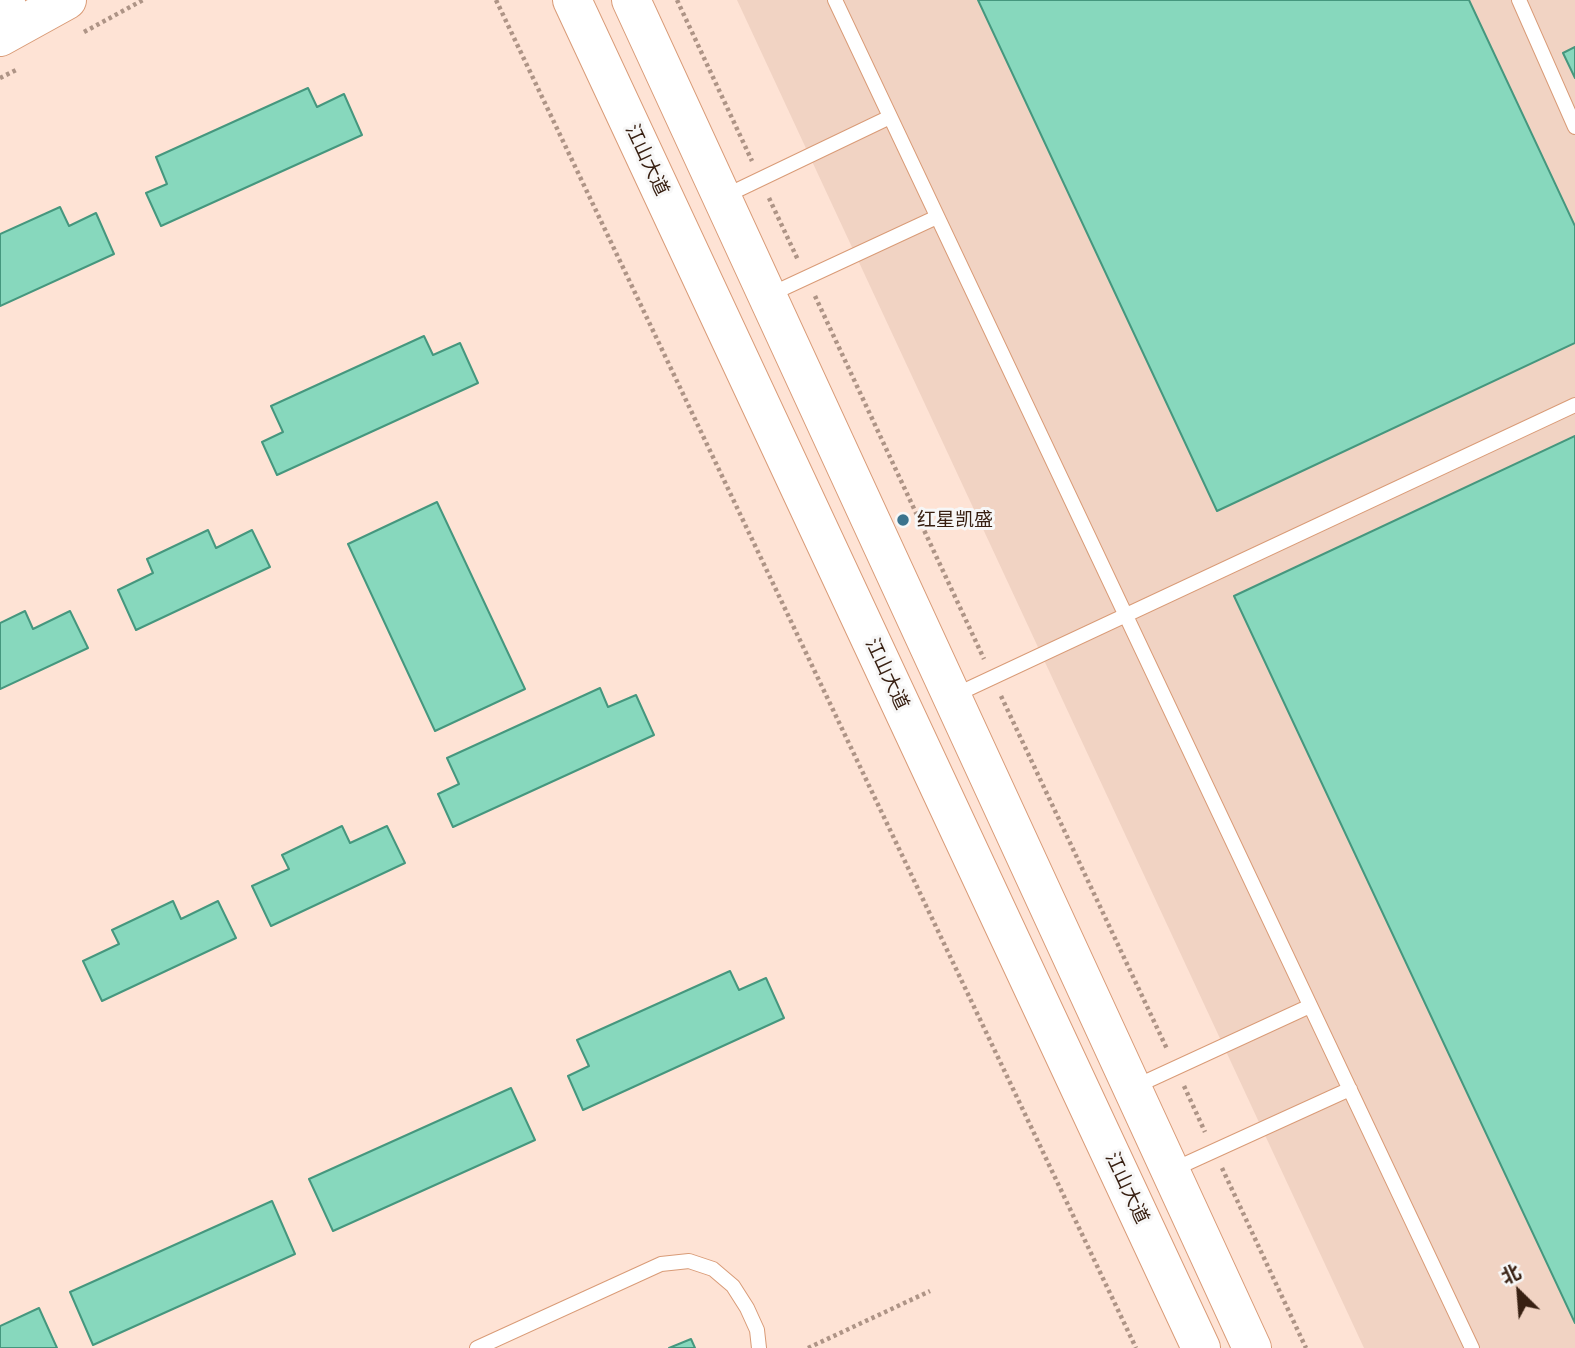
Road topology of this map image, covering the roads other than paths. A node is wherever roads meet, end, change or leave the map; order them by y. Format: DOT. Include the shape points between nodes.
graph roads {
  1 [pos="6,0"];
  2 [pos="67,0"];
  3 [pos="572,0"];
  4 [pos="631,0"];
  5 [pos="835,0"];
  6 [pos="1519,0"];
  7 [pos="0,3"];
  8 [pos="0,37"];
  9 [pos="890,117"];
  10 [pos="1575,127"];
  11 [pos="722,198"];
  12 [pos="937,217"];
  13 [pos="768,296"];
  14 [pos="1575,405"];
  15 [pos="1126,616"];
  16 [pos="951,696"];
  17 [pos="1310,1006"];
  18 [pos="1131,1088"];
  19 [pos="1350,1089"];
  20 [pos="1169,1172"];
  21 [pos="477,1348"];
  22 [pos="759,1348"];
  23 [pos="1201,1348"];
  24 [pos="1252,1348"];
  25 [pos="1472,1348"];
  1 -- 7 [label="main road"];
  2 -- 8 [label="main road"];
  3 -- 23 [label="main road, 江山大道"];
  4 -- 11 [label="main road"];
  5 -- 9 [label="lane"];
  6 -- 10 [label="lane"];
  9 -- 11 [label="lane"];
  9 -- 12 [label="lane"];
  11 -- 13 [label="main road"];
  12 -- 13 [label="lane"];
  12 -- 15 [label="lane"];
  13 -- 16 [label="main road"];
  14 -- 15 [label="lane"];
  15 -- 16 [label="lane"];
  15 -- 17 [label="lane"];
  16 -- 18 [label="main road"];
  17 -- 18 [label="lane"];
  17 -- 19 [label="lane"];
  18 -- 20 [label="main road"];
  19 -- 20 [label="lane"];
  19 -- 25 [label="lane"];
  20 -- 24 [label="main road"];
  21 -- 22 [label="lane" via="661,1264 689,1261 713,1269 733,1286 757,1330"];
}
